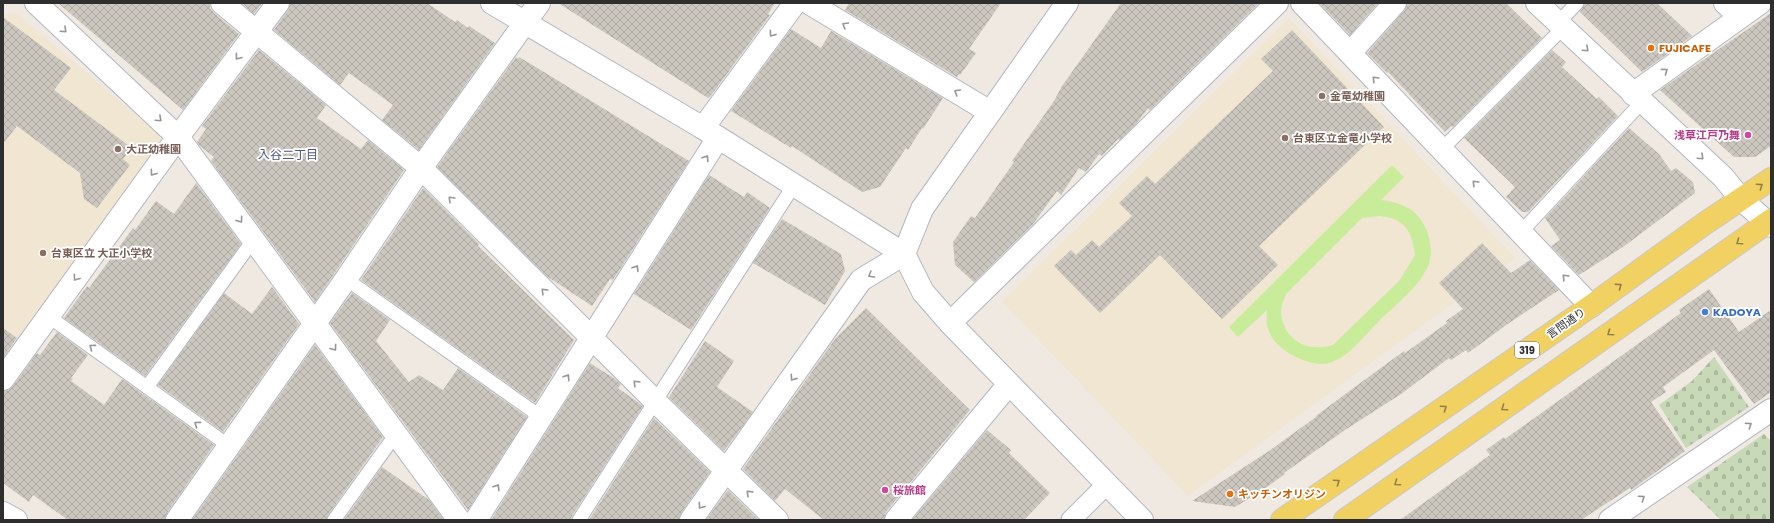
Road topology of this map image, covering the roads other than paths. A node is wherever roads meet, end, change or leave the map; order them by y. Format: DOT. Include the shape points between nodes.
graph roads {
  1 [pos="36,3"];
  2 [pos="222,3"];
  3 [pos="278,3"];
  4 [pos="492,3"];
  5 [pos="539,3"];
  6 [pos="795,3"];
  7 [pos="809,3"];
  8 [pos="1067,3"];
  9 [pos="1277,3"];
  10 [pos="1302,3"];
  11 [pos="1395,3"];
  12 [pos="1537,3"];
  13 [pos="1577,3"];
  14 [pos="1760,3"];
  15 [pos="1733,10"];
  16 [pos="524,23"];
  17 [pos="1561,25"];
  18 [pos="256,33"];
  19 [pos="1350,53"];
  20 [pos="1637,98"];
  21 [pos="990,112"];
  22 [pos="711,133"];
  23 [pos="178,137"];
  24 [pos="1442,149"];
  25 [pos="421,168"];
  26 [pos="1771,179"];
  27 [pos="794,185"];
  28 [pos="1741,199"];
  29 [pos="1770,223"];
  30 [pos="1521,232"];
  31 [pos="254,239"];
  32 [pos="904,254"];
  33 [pos="346,279"];
  34 [pos="1591,306"];
  35 [pos="48,316"];
  36 [pos="315,322"];
  37 [pos="950,323"];
  38 [pos="592,338"];
  39 [pos="3,379"];
  40 [pos="1009,384"];
  41 [pos="147,387"];
  42 [pos="656,402"];
  43 [pos="1771,410"];
  44 [pos="542,417"];
  45 [pos="396,434"];
  46 [pos="229,446"];
  47 [pos="726,471"];
  48 [pos="1107,484"];
  49 [pos="3,513"];
  50 [pos="16,520"];
  51 [pos="177,520"];
  52 [pos="334,520"];
  53 [pos="459,520"];
  54 [pos="476,520"];
  55 [pos="579,520"];
  56 [pos="691,520"];
  57 [pos="777,520"];
  58 [pos="896,520"];
  59 [pos="1071,520"];
  60 [pos="1142,520"];
  61 [pos="1282,520"];
  62 [pos="1345,520"];
  63 [pos="1610,520"];
  1 -- 23 [label="street, one-way"];
  2 -- 18 [label="street"];
  3 -- 18 [label="street"];
  4 -- 16 [label="street"];
  5 -- 16 [label="street"];
  6 -- 22 [label="street, one-way"];
  21 -- 7 [label="street, one-way"];
  8 -- 21 [label="street"];
  9 -- 37 [label="street"];
  10 -- 19 [label="street"];
  11 -- 19 [label="street"];
  12 -- 17 [label="street"];
  13 -- 17 [label="lane"];
  14 -- 15 [label="street"];
  20 -- 15 [label="street, one-way"];
  16 -- 22 [label="street"];
  16 -- 25 [label="street"];
  17 -- 20 [label="street, one-way"];
  17 -- 24 [label="lane"];
  18 -- 23 [label="street, one-way"];
  18 -- 25 [label="street"];
  24 -- 19 [label="street, one-way"];
  20 -- 28 [label="street, one-way" via="1723,177"];
  20 -- 30 [label="lane"];
  21 -- 32 [label="street" via="922,209"];
  22 -- 27 [label="street"];
  38 -- 22 [label="street, one-way"];
  23 -- 31 [label="street, one-way"];
  23 -- 35 [label="street, one-way"];
  30 -- 24 [label="street, one-way"];
  25 -- 33 [label="street"];
  38 -- 25 [label="street, one-way"];
  28 -- 26 [label="main road, 言問通り / 319, one-way"];
  27 -- 32 [label="street"];
  27 -- 42 [label="lane"];
  28 -- 29 [label="street"];
  34 -- 28 [label="main road, 言問通り / 319, one-way"];
  29 -- 62 [label="main road, one-way"];
  34 -- 30 [label="street, one-way"];
  31 -- 36 [label="street"];
  31 -- 41 [label="lane"];
  32 -- 37 [label="street" via="922,292"];
  32 -- 47 [label="street, one-way" via="861,280"];
  33 -- 36 [label="street"];
  33 -- 44 [label="lane"];
  61 -- 34 [label="main road, 言問通り / 319, one-way"];
  35 -- 39 [label="street"];
  41 -- 35 [label="lane, one-way"];
  36 -- 45 [label="street, one-way"];
  36 -- 46 [label="street"];
  37 -- 40 [label="street"];
  42 -- 38 [label="street, one-way"];
  44 -- 38 [label="street, one-way"];
  40 -- 48 [label="street"];
  40 -- 58 [label="street"];
  46 -- 41 [label="lane, one-way"];
  42 -- 47 [label="street"];
  42 -- 55 [label="lane"];
  63 -- 43 [label="street, one-way"];
  54 -- 44 [label="street, one-way"];
  45 -- 52 [label="lane"];
  45 -- 53 [label="street"];
  46 -- 51 [label="street"];
  47 -- 56 [label="street, one-way"];
  57 -- 47 [label="street, one-way"];
  48 -- 59 [label="street"];
  48 -- 60 [label="street"];
  49 -- 50 [label="street"];
}
